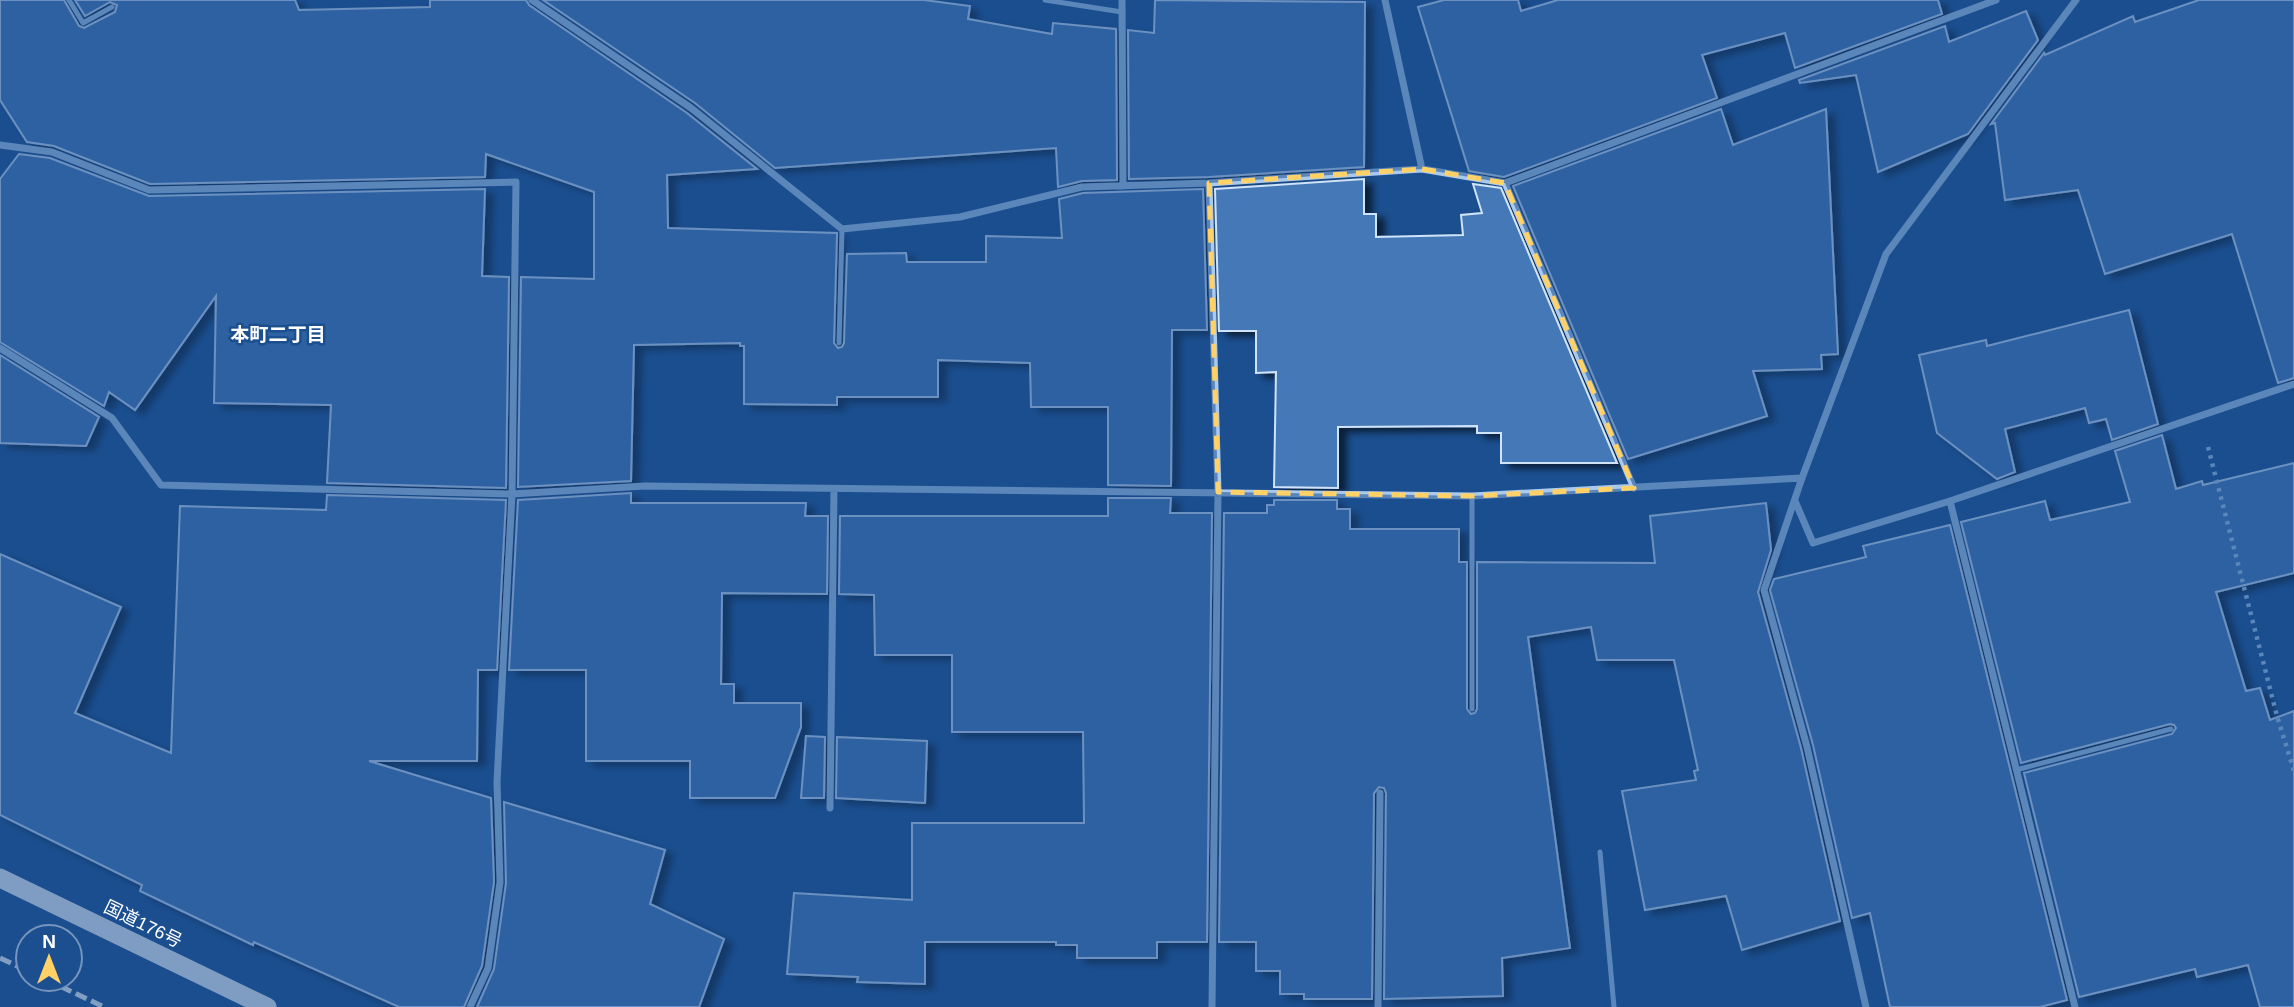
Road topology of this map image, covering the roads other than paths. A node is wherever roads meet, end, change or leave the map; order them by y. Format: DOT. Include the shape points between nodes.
graph roads {
  1 [pos="69,0"];
  2 [pos="532,0"];
  3 [pos="1045,0"];
  4 [pos="1122,0"];
  5 [pos="1385,0"];
  6 [pos="1996,0"];
  7 [pos="2076,0"];
  8 [pos="112,7"];
  9 [pos="1122,12"];
  10 [pos="0,145"];
  11 [pos="1422,169"];
  12 [pos="1209,183"];
  13 [pos="1504,183"];
  14 [pos="1123,186"];
  15 [pos="842,229"];
  16 [pos="839,343"];
  17 [pos="0,348"];
  18 [pos="2294,384"];
  19 [pos="1802,478"];
  20 [pos="1634,488"];
  21 [pos="834,489"];
  22 [pos="1217,492"];
  23 [pos="512,494"];
  24 [pos="1472,496"];
  25 [pos="1794,500"];
  26 [pos="1950,501"];
  27 [pos="1472,709"];
  28 [pos="2171,729"];
  29 [pos="2016,770"];
  30 [pos="1380,793"];
  31 [pos="830,808"];
  32 [pos="1600,852"];
  33 [pos="0,878"];
  34 [pos="267,1007"];
  35 [pos="470,1007"];
  36 [pos="1212,1007"];
  37 [pos="1378,1007"];
  38 [pos="1615,1007"];
  39 [pos="1866,1007"];
  40 [pos="2075,1007"];
  1 -- 8 [label="lane" via="83,23"];
  2 -- 15 [label="street" via="691,108"];
  3 -- 9 [label="lane"];
  4 -- 9 [label="street"];
  5 -- 11 [label="street"];
  6 -- 13 [label="street"];
  7 -- 19 [label="street" via="1886,254"];
  9 -- 14 [label="street"];
  10 -- 23 [label="street" via="52,152 149,190 516,181"];
  11 -- 12 [label="street"];
  11 -- 13 [label="street"];
  12 -- 14 [label="street"];
  12 -- 22 [label="street"];
  13 -- 20 [label="street"];
  14 -- 15 [label="street" via="1082,187 960,217"];
  15 -- 16 [label="lane"];
  17 -- 23 [label="street" via="112,418 161,485"];
  18 -- 26 [label="street"];
  19 -- 20 [label="street"];
  19 -- 25 [label="street"];
  20 -- 24 [label="street"];
  21 -- 22 [label="street"];
  21 -- 23 [label="street" via="645,486"];
  21 -- 31 [label="street"];
  22 -- 24 [label="street"];
  22 -- 36 [label="street"];
  23 -- 35 [label="street" via="497,782 500,882 488,968"];
  24 -- 27 [label="lane"];
  25 -- 26 [label="street" via="1813,543"];
  25 -- 39 [label="street" via="1765,590 1807,747"];
  26 -- 29 [label="street"];
  28 -- 29 [label="lane"];
  29 -- 40 [label="street"];
  30 -- 37 [label="street"];
  32 -- 38 [label="lane"];
  33 -- 34 [label="highway, 国道176号"];
}
